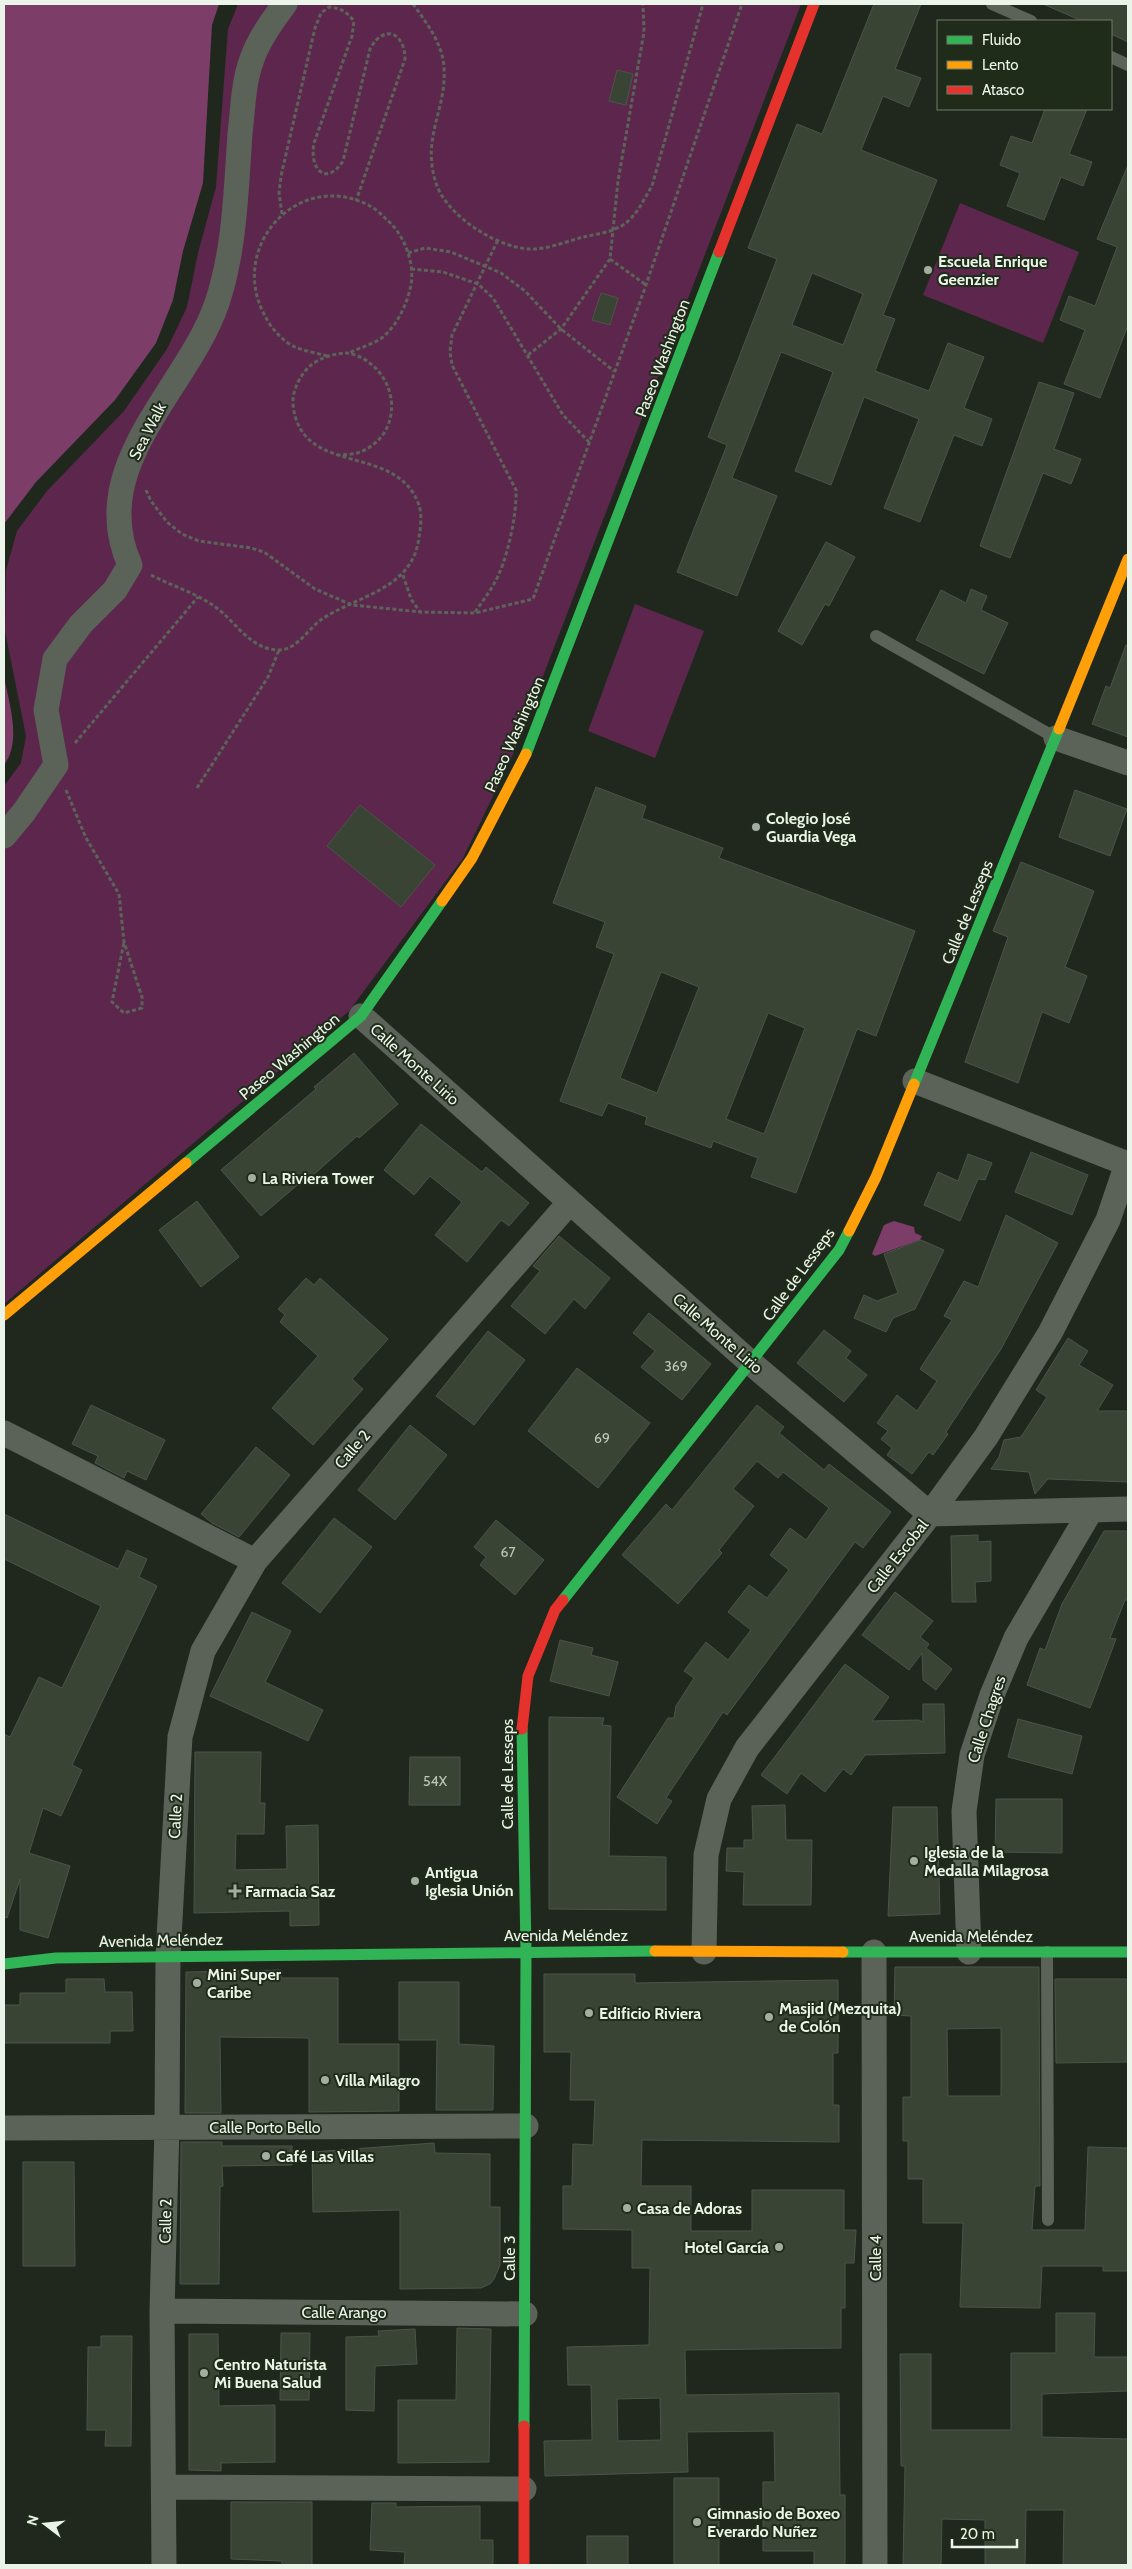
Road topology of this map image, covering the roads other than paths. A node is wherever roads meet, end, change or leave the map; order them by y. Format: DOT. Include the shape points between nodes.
graph roads {
  1 [pos="285,4"];
  2 [pos="814,4"];
  3 [pos="992,4"];
  4 [pos="1029,20"];
  5 [pos="1112,57"];
  6 [pos="1128,65"];
  7 [pos="1128,559"];
  8 [pos="876,636"];
  9 [pos="1056,738"];
  10 [pos="1128,762"];
  11 [pos="4,836"];
  12 [pos="362,1016"];
  13 [pos="915,1081"];
  14 [pos="1127,1164"];
  15 [pos="570,1202"];
  16 [pos="4,1315"];
  17 [pos="752,1364"];
  18 [pos="4,1433"];
  19 [pos="1128,1509"];
  20 [pos="1091,1510"];
  21 [pos="930,1514"];
  22 [pos="255,1561"];
  23 [pos="526,1951"];
  24 [pos="704,1952"];
  25 [pos="874,1952"];
  26 [pos="969,1952"];
  27 [pos="1046,1952"];
  28 [pos="1128,1952"];
  29 [pos="168,1956"];
  30 [pos="4,1964"];
  31 [pos="526,2126"];
  32 [pos="167,2127"];
  33 [pos="4,2128"];
  34 [pos="1048,2220"];
  35 [pos="162,2311"];
  36 [pos="525,2314"];
  37 [pos="164,2487"];
  38 [pos="524,2489"];
  39 [pos="164,2565"];
  40 [pos="524,2565"];
  41 [pos="876,2565"];
  1 -- 11 [label="street, Sea Walk" via="266,30 252,59 244,88 233,222 226,274 217,304 202,338 132,455 122,489 118,517 122,549 130,565 115,590 81,624 55,659 46,710 56,766"];
  2 -- 12 [label="street, Paseo Washington" via="524,759 472,858"];
  3 -- 4 [label="lane"];
  5 -- 6 [label="lane"];
  7 -- 9 [label="street, Calle de Lesseps"];
  8 -- 9 [label="lane"];
  9 -- 10 [label="street"];
  9 -- 13 [label="street, Calle de Lesseps"];
  12 -- 15 [label="street, Calle Monte Lirio"];
  12 -- 16 [label="street, Paseo Washington"];
  13 -- 14 [label="street"];
  13 -- 17 [label="street, Calle de Lesseps" via="876,1177 839,1250"];
  14 -- 21 [label="street, Calle Escobal" via="1108,1220 1050,1333 986,1437"];
  15 -- 17 [label="street, Calle Monte Lirio"];
  15 -- 22 [label="street, Calle 2"];
  17 -- 21 [label="street, Calle Monte Lirio"];
  17 -- 23 [label="street, Calle de Lesseps" via="555,1610 528,1676 521,1743"];
  18 -- 22 [label="street"];
  19 -- 20 [label="street"];
  20 -- 21 [label="street"];
  20 -- 26 [label="street, Calle Chagres" via="1016,1638 972,1755 964,1811"];
  21 -- 24 [label="street, Calle Escobal" via="748,1748 719,1799 706,1855"];
  22 -- 29 [label="street, Calle 2" via="203,1652 180,1737"];
  23 -- 24 [label="street, Avenida Meléndez"];
  23 -- 29 [label="street, Avenida Meléndez"];
  23 -- 31 [label="street, Calle 3"];
  24 -- 25 [label="street, Avenida Meléndez"];
  25 -- 26 [label="street, Avenida Meléndez"];
  25 -- 41 [label="street, Calle 4"];
  26 -- 27 [label="street, Avenida Meléndez"];
  27 -- 28 [label="street, Avenida Meléndez"];
  27 -- 34 [label="lane"];
  29 -- 30 [label="street, Avenida Meléndez" via="56,1958"];
  29 -- 32 [label="street, Calle 2"];
  31 -- 32 [label="street, Calle Porto Bello"];
  31 -- 36 [label="street, Calle 3"];
  32 -- 33 [label="street, Calle Porto Bello"];
  32 -- 35 [label="street, Calle 2"];
  35 -- 36 [label="street, Calle Arango"];
  35 -- 37 [label="street, Calle 2"];
  36 -- 38 [label="street, Calle 3"];
  37 -- 38 [label="street"];
  37 -- 39 [label="street, Calle 2"];
  38 -- 40 [label="street, Calle 3"];
}
